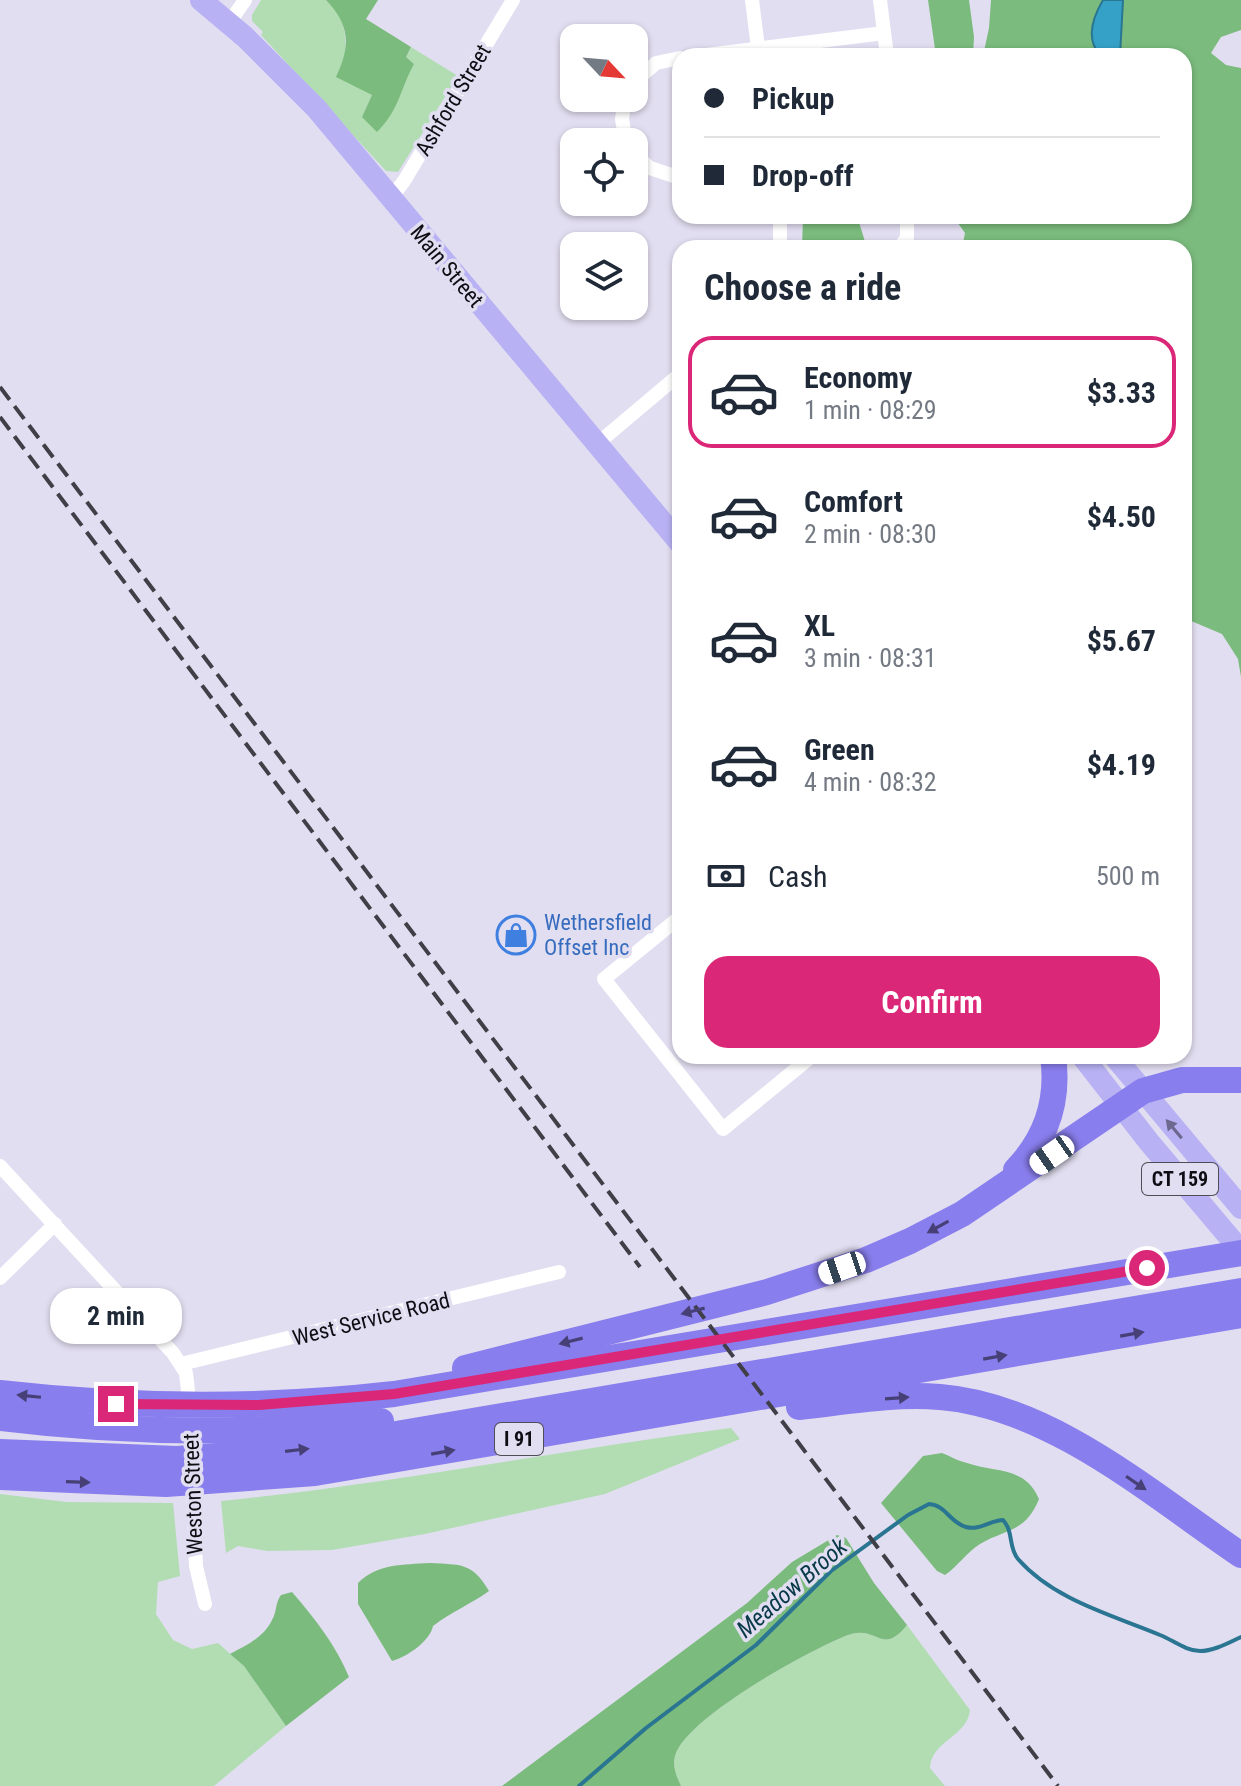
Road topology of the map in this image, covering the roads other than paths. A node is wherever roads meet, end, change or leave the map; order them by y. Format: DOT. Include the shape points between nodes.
graph roads {
  1 [pos="201,0"];
  2 [pos="245,0"];
  3 [pos="513,0"];
  4 [pos="752,0"];
  5 [pos="880,0"];
  6 [pos="229,23"];
  7 [pos="884,33"];
  8 [pos="758,48"];
  9 [pos="785,48"];
  10 [pos="886,48"];
  11 [pos="672,60"];
  12 [pos="648,70"];
  13 [pos="648,166"];
  14 [pos="672,175"];
  15 [pos="390,199"];
  16 [pos="672,381"];
  17 [pos="597,444"];
  18 [pos="672,533"];
  19 [pos="672,924"];
  20 [pos="802,1064"];
  21 [pos="1053,1064"];
  22 [pos="1088,1064"];
  23 [pos="1121,1064"];
  24 [pos="1241,1080"];
  25 [pos="1143,1091"];
  26 [pos="1120,1106"];
  27 [pos="0,1166"];
  28 [pos="982,1202"];
  29 [pos="1241,1208"];
  30 [pos="55,1224"];
  31 [pos="1241,1252"];
  32 [pos="559,1272"];
  33 [pos="0,1278"];
  34 [pos="1237,1291"];
  35 [pos="181,1364"];
  36 [pos="689,1377"];
  37 [pos="0,1393"];
  38 [pos="394,1394"];
  39 [pos="814,1397"];
  40 [pos="0,1418"];
  41 [pos="163,1418"];
  42 [pos="217,1418"];
  43 [pos="0,1452"];
  44 [pos="220,1470"];
  45 [pos="165,1472"];
  46 [pos="0,1477"];
  47 [pos="1241,1555"];
  48 [pos="205,1604"];
  1 -- 6 [label="main road, Main Street"];
  2 -- 6 [label="street"];
  3 -- 15 [label="street, Ashford Street"];
  4 -- 8 [label="street"];
  5 -- 7 [label="street"];
  6 -- 15 [label="main road, Main Street" via="316,108"];
  7 -- 9 [label="street"];
  7 -- 10 [label="street"];
  11 -- 12 [label="street"];
  13 -- 14 [label="street"];
  15 -- 17 [label="main road, Main Street"];
  16 -- 17 [label="street"];
  17 -- 18 [label="main road, Main Street"];
  19 -- 20 [label="street" via="604,979 723,1129"];
  21 -- 28 [label="highway" via="1055,1091 1041,1136"];
  22 -- 26 [label="main road, CT 159"];
  23 -- 25 [label="main road, CT 159"];
  24 -- 25 [label="highway" via="1182,1080"];
  25 -- 26 [label="highway"];
  29 -- 25 [label="main road, CT 159, one-way"];
  26 -- 28 [label="highway"];
  26 -- 31 [label="main road, CT 159"];
  27 -- 30 [label="street, Weston Street"];
  28 -- 38 [label="highway, one-way" via="927,1233 817,1277 468,1367"];
  30 -- 33 [label="street"];
  30 -- 35 [label="street, Weston Street"];
  31 -- 38 [label="highway"];
  32 -- 35 [label="street, West Service Road"];
  34 -- 36 [label="highway"];
  39 -- 34 [label="highway, one-way"];
  35 -- 48 [label="street, Weston Street" via="189,1391 195,1558"];
  36 -- 42 [label="highway" via="384,1421"];
  44 -- 36 [label="highway, one-way"];
  41 -- 37 [label="highway, one-way"];
  38 -- 42 [label="highway" via="286,1404"];
  44 -- 39 [label="highway, I 91, one-way" via="328,1471 672,1413"];
  39 -- 47 [label="highway, one-way" via="937,1397 1010,1411 1065,1436"];
  40 -- 41 [label="highway"];
  41 -- 42 [label="highway"];
  43 -- 45 [label="highway"];
  44 -- 45 [label="highway"];
  46 -- 45 [label="highway, one-way"];
}
